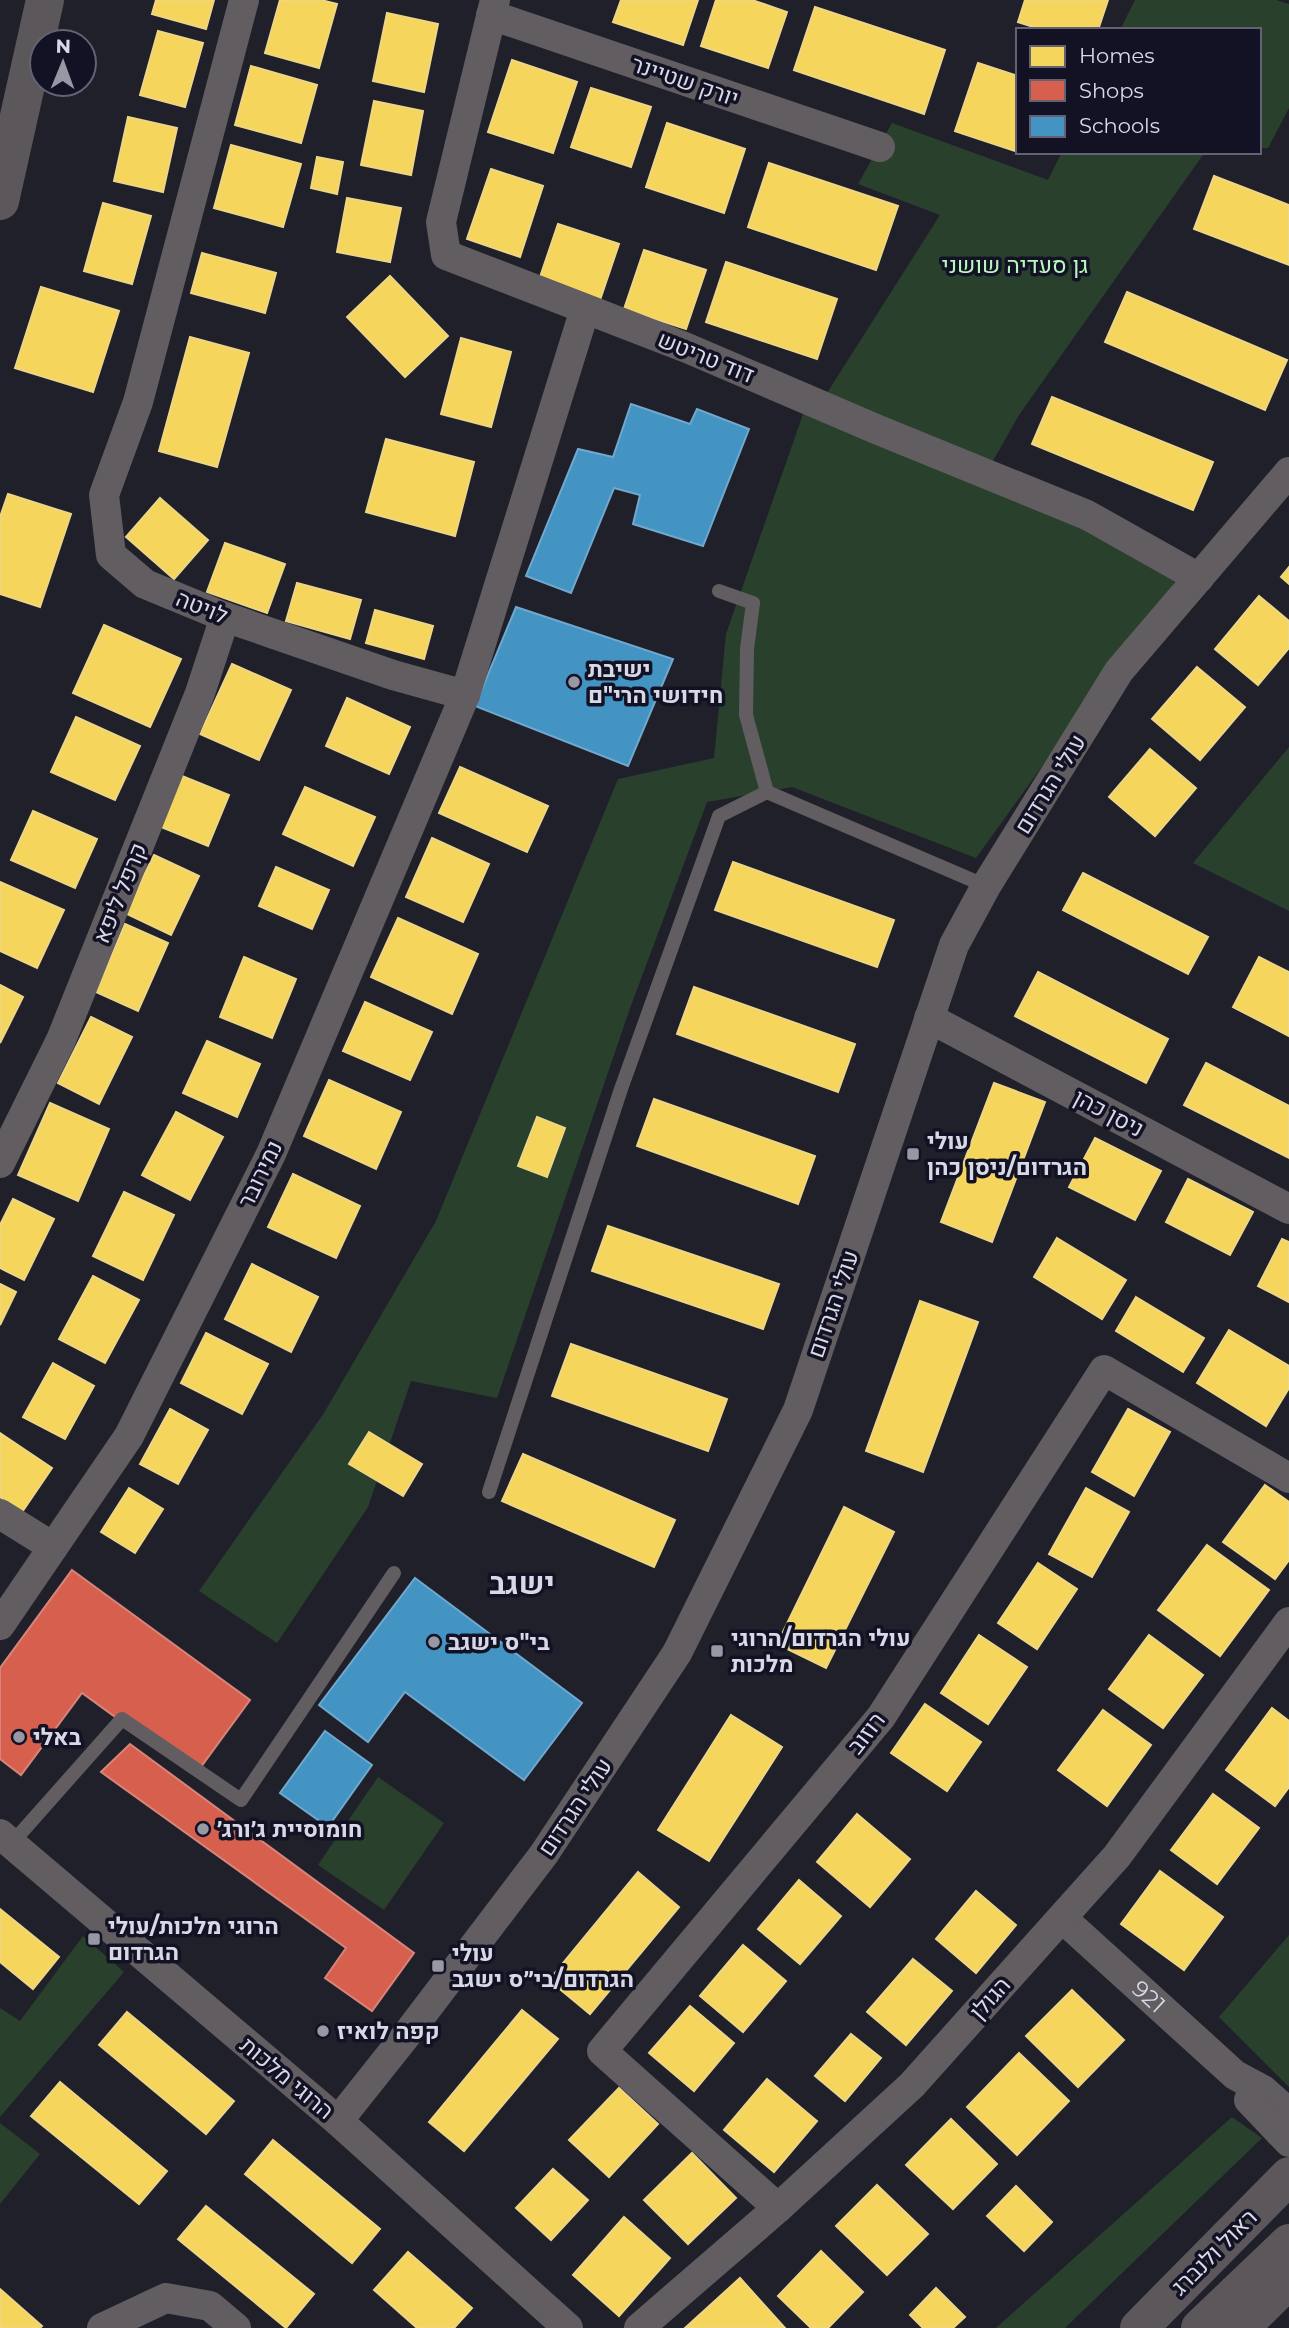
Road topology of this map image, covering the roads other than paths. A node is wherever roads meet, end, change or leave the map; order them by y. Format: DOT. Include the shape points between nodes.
graph roads {
  1 [pos="45,0"];
  2 [pos="244,0"];
  3 [pos="493,8"];
  4 [pos="880,147"];
  5 [pos="0,201"];
  6 [pos="586,309"];
  7 [pos="1289,472"];
  8 [pos="1199,578"];
  9 [pos="719,591"];
  10 [pos="225,617"];
  11 [pos="465,695"];
  12 [pos="768,792"];
  13 [pos="986,886"];
  14 [pos="929,1018"];
  15 [pos="0,1163"];
  16 [pos="1289,1209"];
  17 [pos="1289,1478"];
  18 [pos="489,1492"];
  19 [pos="0,1514"];
  20 [pos="53,1547"];
  21 [pos="394,1573"];
  22 [pos="1289,1622"];
  23 [pos="0,1625"];
  24 [pos="6,1838"];
  25 [pos="1062,1918"];
  26 [pos="1235,2075"];
  27 [pos="1289,2113"];
  28 [pos="338,2120"];
  29 [pos="1289,2142"];
  30 [pos="1289,2176"];
  31 [pos="778,2208"];
  32 [pos="1289,2243"];
  33 [pos="1289,2280"];
  34 [pos="102,2328"];
  35 [pos="236,2328"];
  36 [pos="568,2328"];
  37 [pos="639,2328"];
  38 [pos="1139,2328"];
  39 [pos="1200,2328"];
  40 [pos="1240,2328"];
  1 -- 5 [label="street"];
  2 -- 10 [label="street, לויטה" via="138,402 104,495 111,555 145,584"];
  3 -- 4 [label="street, יורק שטיינר"];
  3 -- 6 [label="street, דוד טריטש" via="441,222 446,255"];
  6 -- 8 [label="street, דוד טריטש" via="1087,515"];
  6 -- 11 [label="street"];
  7 -- 8 [label="street, עולי הגרדום"];
  8 -- 13 [label="street, עולי הגרדום" via="1119,671"];
  9 -- 12 [label="lane" via="753,604 746,715"];
  10 -- 11 [label="street, לויטה"];
  10 -- 15 [label="street, קרפל ליפא" via="200,693 61,1040"];
  11 -- 20 [label="street, נמירובר" via="271,1153 129,1436"];
  12 -- 13 [label="lane"];
  12 -- 18 [label="lane" via="719,816 621,1089"];
  13 -- 14 [label="street, עולי הגרדום" via="954,945"];
  14 -- 16 [label="street, ניסן כהן"];
  14 -- 28 [label="street, עולי הגרדום" via="798,1410 677,1653 544,1854"];
  17 -- 31 [label="street, רוזוב" via="1104,1370 881,1717 602,2051"];
  19 -- 20 [label="street"];
  20 -- 23 [label="street, נמירובר"];
  21 -- 24 [label="lane" via="241,1800 122,1719"];
  22 -- 25 [label="street, הגולן" via="1117,1856"];
  24 -- 28 [label="street, הרוגי מלכות"];
  25 -- 26 [label="street, 921"];
  25 -- 31 [label="street, הגולן" via="912,2085"];
  26 -- 27 [label="street, 921" via="1264,2090"];
  26 -- 29 [label="street, 921" via="1259,2113"];
  28 -- 36 [label="street, הרוגי מלכות"];
  30 -- 38 [label="street, ראול ולנברג"];
  31 -- 37 [label="street, הגולן"];
  32 -- 39 [label="street, ראול ולנברג"];
  33 -- 40 [label="street"];
  34 -- 35 [label="street" via="166,2298 210,2306"];
}
